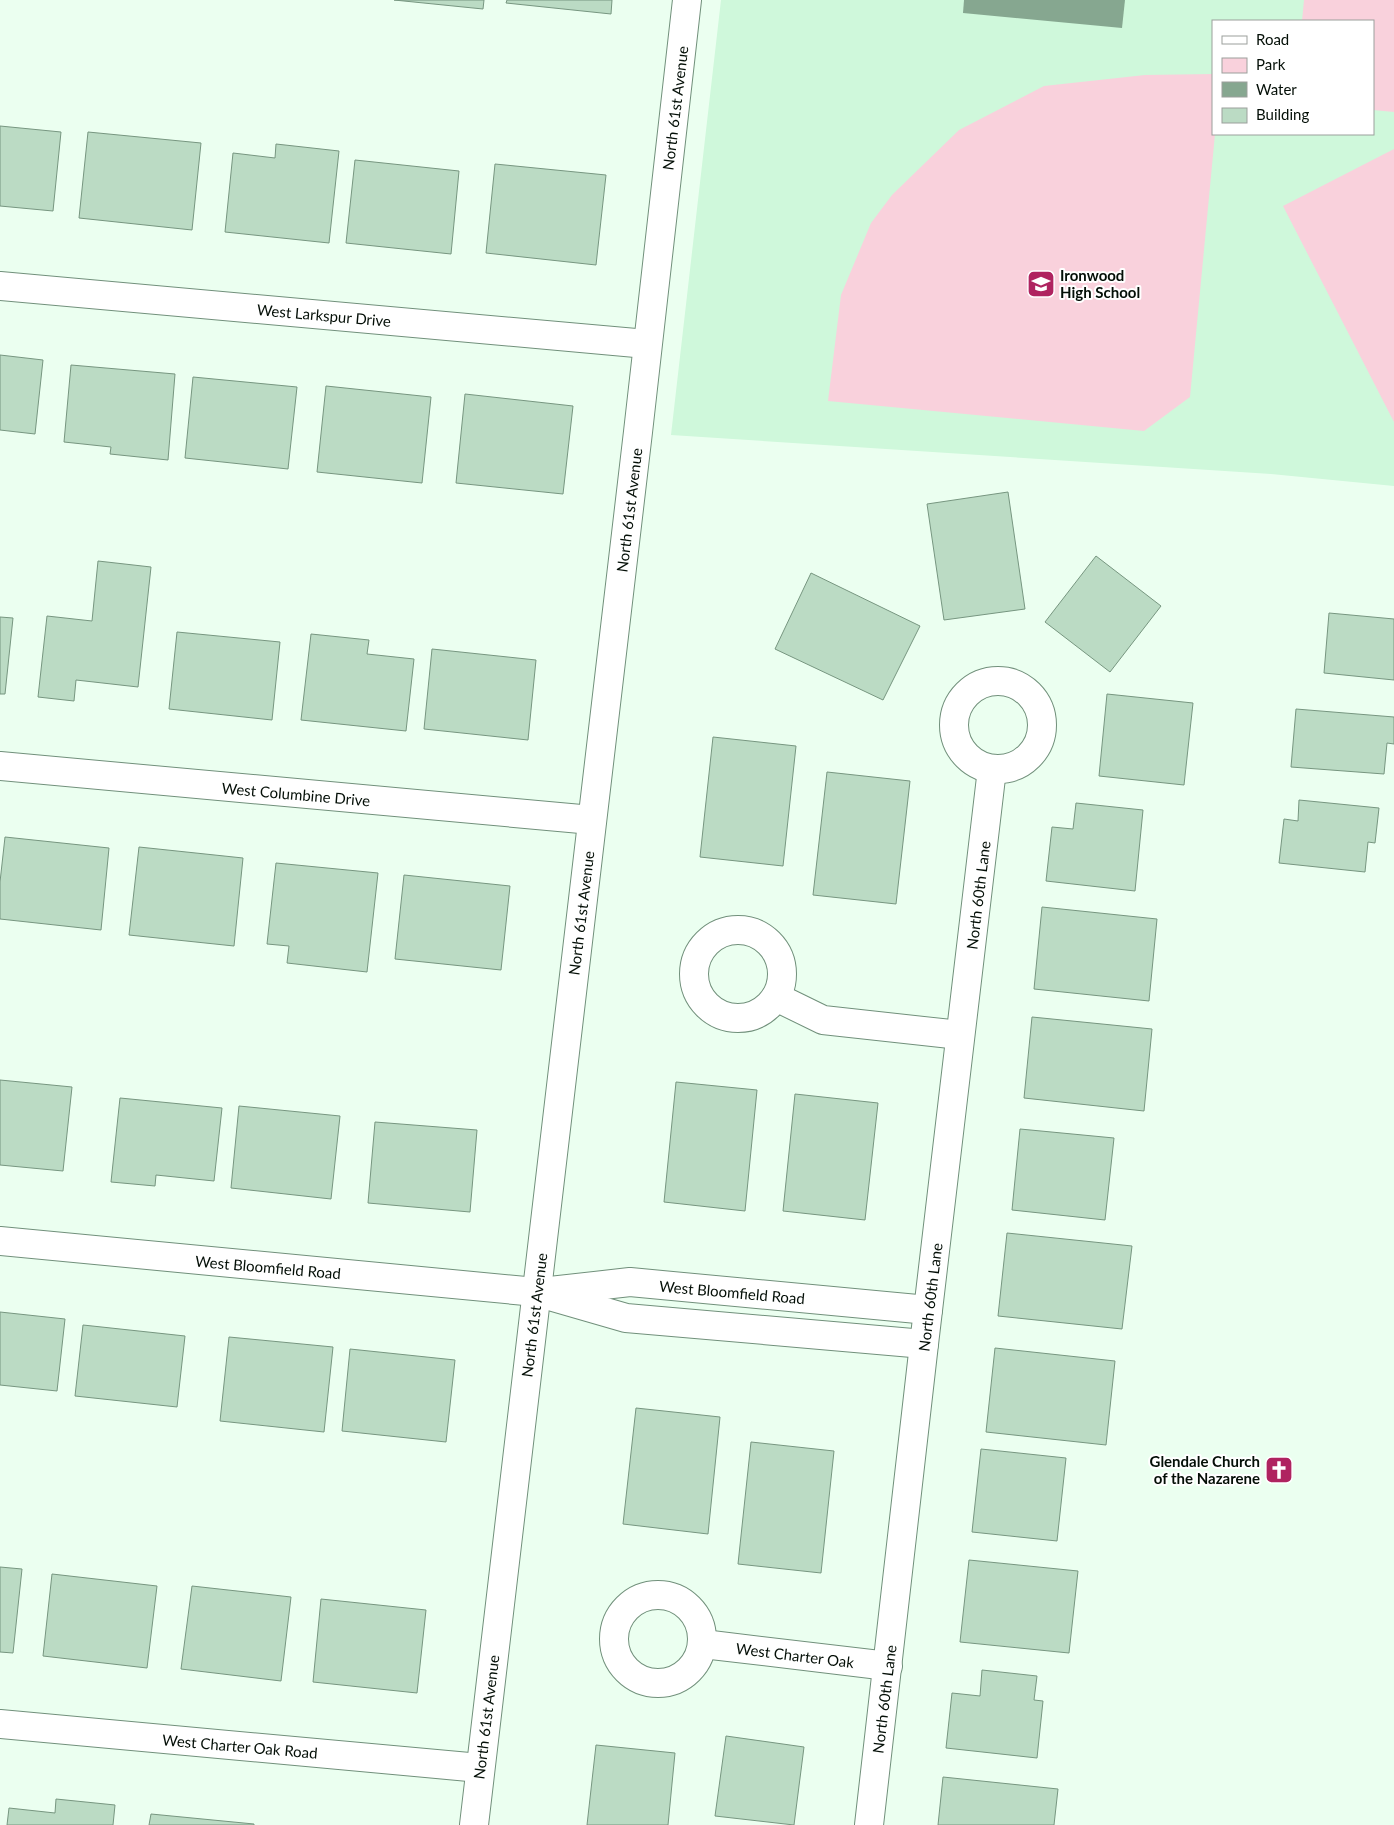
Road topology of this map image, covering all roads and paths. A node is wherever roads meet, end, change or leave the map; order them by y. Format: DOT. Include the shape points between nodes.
graph roads {
  1 [pos="687,0"];
  2 [pos="0,286"];
  3 [pos="647,344"];
  4 [pos="0,766"];
  5 [pos="992,769"];
  6 [pos="592,820"];
  7 [pos="776,998"];
  8 [pos="960,1035"];
  9 [pos="0,1241"];
  10 [pos="536,1292"];
  11 [pos="928,1310"];
  12 [pos="924,1344"];
  13 [pos="703,1644"];
  14 [pos="888,1666"];
  15 [pos="0,1724"];
  16 [pos="480,1768"];
  17 [pos="474,1825"];
  18 [pos="869,1825"];
  1 -- 3 [label="street, North 61st Avenue"];
  2 -- 3 [label="street, West Larkspur Drive"];
  3 -- 6 [label="street, North 61st Avenue"];
  4 -- 6 [label="street, West Columbine Drive"];
  5 -- 8 [label="street, North 60th Lane"];
  6 -- 10 [label="street, North 61st Avenue"];
  7 -- 8 [label="street" via="823,1020"];
  8 -- 11 [label="street, North 60th Lane"];
  9 -- 10 [label="street, West Bloomfield Road"];
  10 -- 11 [label="street, West Bloomfield Road" via="630,1282"];
  10 -- 12 [label="street, West Bloomfield Road" via="626,1318"];
  10 -- 16 [label="street, North 61st Avenue"];
  11 -- 12 [label="street, North 60th Lane"];
  12 -- 14 [label="street, North 60th Lane"];
  13 -- 14 [label="street, West Charter Oak"];
  14 -- 18 [label="street, North 60th Lane"];
  15 -- 16 [label="street, West Charter Oak Road"];
  16 -- 17 [label="street, North 61st Avenue"];
}
